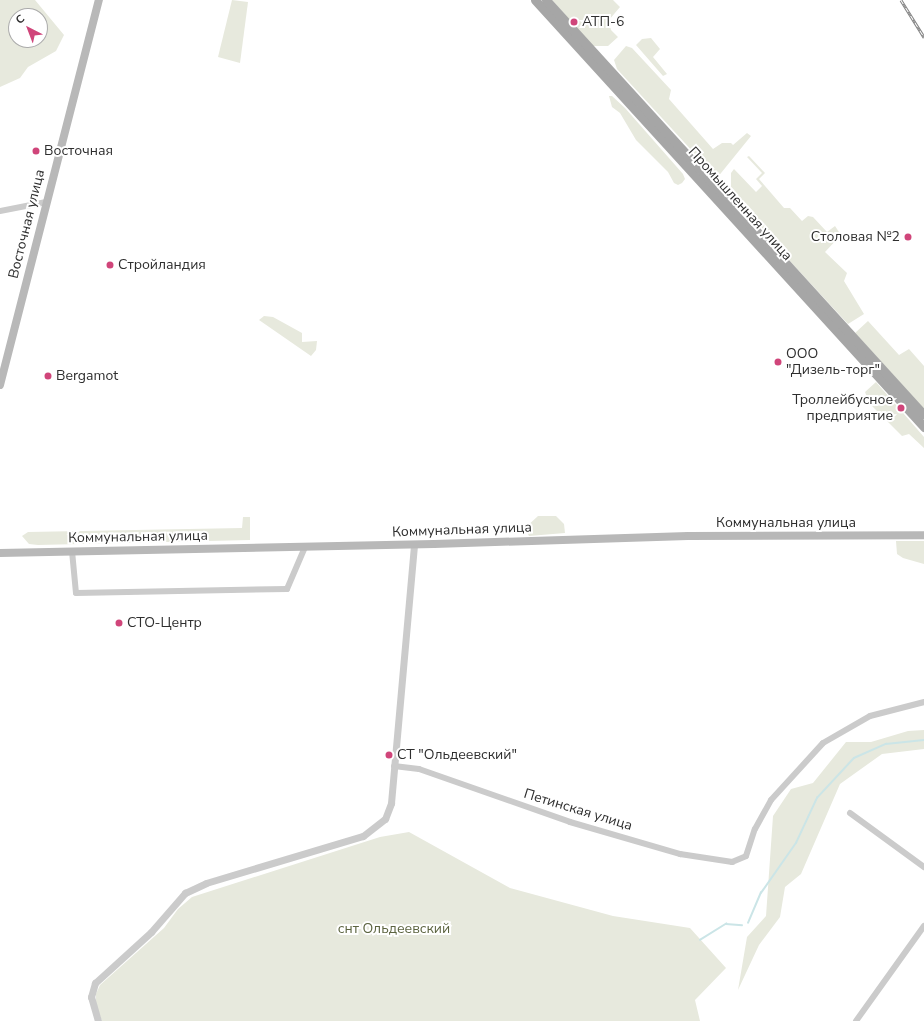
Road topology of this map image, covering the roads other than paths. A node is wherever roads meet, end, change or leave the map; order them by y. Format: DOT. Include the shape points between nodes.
graph roads {
  1 [pos="99,0"];
  2 [pos="535,0"];
  3 [pos="546,0"];
  4 [pos="599,64"];
  5 [pos="46,202"];
  6 [pos="0,211"];
  7 [pos="879,372"];
  8 [pos="0,385"];
  9 [pos="924,414"];
  10 [pos="924,427"];
  11 [pos="924,535"];
  12 [pos="414,545"];
  13 [pos="305,547"];
  14 [pos="72,551"];
  15 [pos="0,553"];
  16 [pos="924,702"];
  17 [pos="394,766"];
  18 [pos="850,814"];
  19 [pos="924,867"];
  20 [pos="924,926"];
  21 [pos="98,1021"];
  22 [pos="856,1021"];
  1 -- 5 [label="main road, Восточная улица"];
  2 -- 4 [label="main road, Промышленная улица"];
  3 -- 4 [label="main road, Промышленная улица"];
  4 -- 7 [label="main road, Промышленная улица"];
  5 -- 6 [label="street"];
  5 -- 8 [label="main road, Восточная улица"];
  7 -- 9 [label="main road, Промышленная улица"];
  7 -- 10 [label="main road, Промышленная улица"];
  11 -- 12 [label="main road, Коммунальная улица" via="688,536"];
  12 -- 13 [label="main road, Коммунальная улица"];
  12 -- 17 [label="street"];
  13 -- 14 [label="main road, Коммунальная улица"];
  13 -- 14 [label="street" via="287,589 88,593 76,593"];
  14 -- 15 [label="main road, Коммунальная улица"];
  16 -- 17 [label="street, Петинская улица" via="870,716 822,743 767,805 746,856 732,862 680,854 570,822 419,769"];
  17 -- 21 [label="street" via="388,814 372,832 206,883 185,893 151,932 95,983 91,997"];
  18 -- 19 [label="street"];
  20 -- 22 [label="street"];
}
